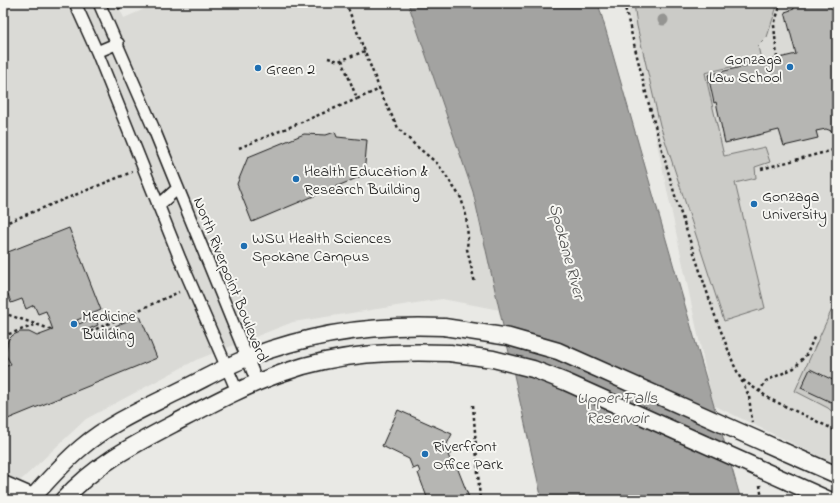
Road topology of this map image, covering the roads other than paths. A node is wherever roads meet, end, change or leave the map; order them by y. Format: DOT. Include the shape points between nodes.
graph roads {
  1 [pos="75,3"];
  2 [pos="99,3"];
  3 [pos="118,43"];
  4 [pos="97,52"];
  5 [pos="178,188"];
  6 [pos="158,206"];
  7 [pos="247,358"];
  8 [pos="226,367"];
  9 [pos="257,382"];
  10 [pos="236,391"];
  11 [pos="837,475"];
  12 [pos="3,484"];
  13 [pos="63,500"];
  14 [pos="829,500"];
  1 -- 4 [label="street"];
  2 -- 3 [label="street, North Riverpoint Boulevard"];
  3 -- 4 [label="street"];
  3 -- 5 [label="street, North Riverpoint Boulevard"];
  4 -- 6 [label="street"];
  5 -- 6 [label="street, North Riverpoint Boulevard"];
  5 -- 7 [label="street, North Riverpoint Boulevard"];
  6 -- 8 [label="street"];
  7 -- 8 [label="main road"];
  7 -- 9 [label="street, North Riverpoint Boulevard"];
  7 -- 11 [label="main road, bridge" via="312,338 400,326 444,327 509,337 558,351"];
  8 -- 10 [label="street"];
  8 -- 12 [label="main road" via="103,432 60,466 33,497"];
  9 -- 10 [label="main road"];
  9 -- 14 [label="main road, bridge" via="286,371 350,356 391,352 450,353 493,359 566,382"];
  10 -- 13 [label="main road" via="134,444 91,472"];
}
